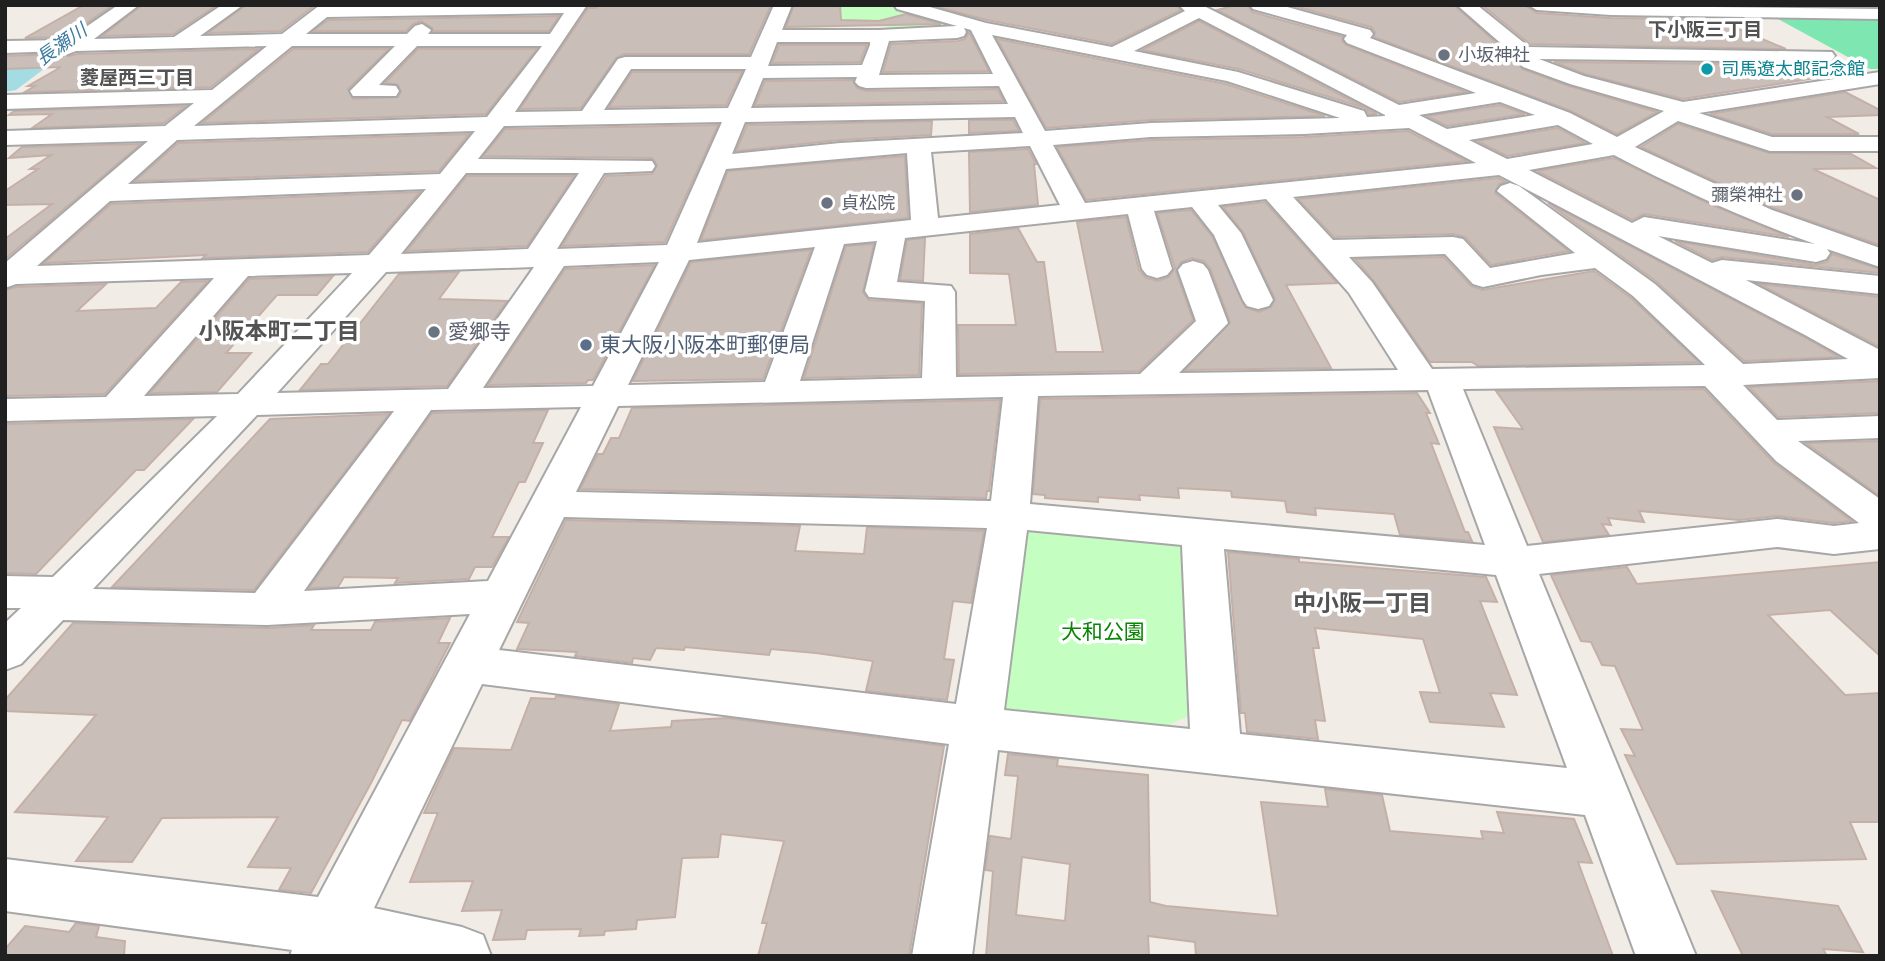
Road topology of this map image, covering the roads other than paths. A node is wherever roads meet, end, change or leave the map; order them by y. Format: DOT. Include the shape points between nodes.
graph roads {
  1 [pos="106,5"];
  2 [pos="130,5"];
  3 [pos="234,5"];
  4 [pos="783,5"];
  5 [pos="1259,5"];
  6 [pos="1465,5"];
  7 [pos="1537,5"];
  8 [pos="578,6"];
  9 [pos="442,7"];
  10 [pos="919,7"];
  11 [pos="327,8"];
  12 [pos="1194,8"];
  13 [pos="1607,8"];
  14 [pos="1739,9"];
  15 [pos="1152,11"];
  16 [pos="1880,14"];
  17 [pos="1166,27"];
  18 [pos="981,30"];
  19 [pos="770,36"];
  20 [pos="879,36"];
  21 [pos="287,40"];
  22 [pos="555,40"];
  23 [pos="412,41"];
  24 [pos="179,42"];
  25 [pos="72,46"];
  26 [pos="5,47"];
  27 [pos="1115,53"];
  28 [pos="1507,53"];
  29 [pos="43,56"];
  30 [pos="1825,56"];
  31 [pos="757,67"];
  32 [pos="870,71"];
  33 [pos="1222,74"];
  34 [pos="1006,80"];
  35 [pos="1870,84"];
  36 [pos="388,91"];
  37 [pos="1506,95"];
  38 [pos="5,96"];
  39 [pos="218,96"];
  40 [pos="5,102"];
  41 [pos="1023,110"];
  42 [pos="1230,111"];
  43 [pos="1679,111"];
  44 [pos="735,117"];
  45 [pos="588,118"];
  46 [pos="1562,118"];
  47 [pos="1395,119"];
  48 [pos="496,122"];
  49 [pos="1304,127"];
  50 [pos="171,133"];
  51 [pos="1443,136"];
  52 [pos="5,138"];
  53 [pos="1036,138"];
  54 [pos="1880,144"];
  55 [pos="918,145"];
  56 [pos="1617,147"];
  57 [pos="715,163"];
  58 [pos="596,166"];
  59 [pos="643,166"];
  60 [pos="1505,167"];
  61 [pos="1476,170"];
  62 [pos="453,174"];
  63 [pos="1346,182"];
  64 [pos="1273,191"];
  65 [pos="104,193"];
  66 [pos="1199,199"];
  67 [pos="1139,204"];
  68 [pos="1535,206"];
  69 [pos="1076,210"];
  70 [pos="1604,218"];
  71 [pos="925,226"];
  72 [pos="893,230"];
  73 [pos="833,236"];
  74 [pos="1325,249"];
  75 [pos="678,253"];
  76 [pos="546,257"];
  77 [pos="1601,259"];
  78 [pos="1880,259"];
  79 [pos="379,262"];
  80 [pos="1695,265"];
  81 [pos="241,267"];
  82 [pos="1157,269"];
  83 [pos="1193,270"];
  84 [pos="7,277"];
  85 [pos="1880,285"];
  86 [pos="1258,300"];
  87 [pos="1880,366"];
  88 [pos="1725,375"];
  89 [pos="1431,379"];
  90 [pos="1149,384"];
  91 [pos="1022,386"];
  92 [pos="939,388"];
  93 [pos="779,392"];
  94 [pos="604,397"];
  95 [pos="458,400"];
  96 [pos="420,401"];
  97 [pos="249,404"];
  98 [pos="116,407"];
  99 [pos="5,410"];
  100 [pos="1880,427"];
  101 [pos="1768,431"];
  102 [pos="548,503"];
  103 [pos="1009,515"];
  104 [pos="1880,519"];
  105 [pos="1202,533"];
  106 [pos="1880,535"];
  107 [pos="1513,562"];
  108 [pos="5,592"];
  109 [pos="502,596"];
  110 [pos="58,599"];
  111 [pos="267,610"];
  112 [pos="5,652"];
  113 [pos="467,664"];
  114 [pos="976,727"];
  115 [pos="1216,753"];
  116 [pos="1605,795"];
  117 [pos="5,885"];
  118 [pos="326,941"];
  119 [pos="462,956"];
  120 [pos="942,956"];
  121 [pos="1666,956"];
  1 -- 29 [label="street"];
  2 -- 25 [label="street"];
  3 -- 24 [label="street"];
  4 -- 19 [label="street"];
  5 -- 37 [label="street" via="1363,34 1353,39"];
  6 -- 28 [label="street"];
  7 -- 13 [label="street"];
  8 -- 9 [label="street"];
  8 -- 22 [label="street"];
  9 -- 11 [label="street"];
  9 -- 23 [label="street"];
  10 -- 18 [label="street"];
  11 -- 21 [label="street"];
  12 -- 17 [label="street"];
  12 -- 47 [label="street"];
  13 -- 14 [label="street"];
  14 -- 16 [label="street"];
  14 -- 30 [label="street"];
  15 -- 17 [label="street"];
  17 -- 27 [label="street"];
  18 -- 20 [label="street"];
  18 -- 27 [label="street"];
  18 -- 34 [label="street"];
  19 -- 20 [label="street"];
  19 -- 31 [label="street"];
  20 -- 32 [label="street"];
  21 -- 23 [label="street"];
  21 -- 24 [label="street"];
  21 -- 39 [label="street"];
  22 -- 23 [label="street"];
  22 -- 48 [label="street"];
  23 -- 36 [label="street" via="361,91"];
  24 -- 25 [label="street"];
  25 -- 29 [label="street"];
  26 -- 29 [label="street"];
  27 -- 33 [label="street"];
  28 -- 30 [label="street"];
  28 -- 43 [label="street"];
  29 -- 38 [label="street" via="19,73"];
  30 -- 35 [label="street"];
  31 -- 32 [label="street"];
  31 -- 44 [label="street"];
  31 -- 45 [label="street" via="625,63"];
  32 -- 34 [label="street" via="866,82"];
  33 -- 42 [label="street"];
  33 -- 47 [label="street"];
  34 -- 41 [label="street"];
  35 -- 43 [label="street"];
  37 -- 46 [label="street"];
  37 -- 47 [label="street"];
  39 -- 40 [label="street"];
  39 -- 50 [label="street"];
  41 -- 44 [label="street"];
  41 -- 53 [label="street"];
  42 -- 49 [label="street"];
  42 -- 53 [label="street" via="1123,134"];
  43 -- 54 [label="street" via="1770,144"];
  43 -- 56 [label="street"];
  44 -- 45 [label="street"];
  44 -- 57 [label="street"];
  45 -- 48 [label="street"];
  46 -- 51 [label="street"];
  46 -- 56 [label="street"];
  47 -- 49 [label="street"];
  47 -- 51 [label="street"];
  48 -- 50 [label="street"];
  48 -- 62 [label="street"];
  49 -- 63 [label="street"];
  50 -- 52 [label="street"];
  50 -- 65 [label="street"];
  51 -- 60 [label="street"];
  53 -- 55 [label="street"];
  53 -- 69 [label="street"];
  55 -- 57 [label="street"];
  55 -- 71 [label="street"];
  56 -- 60 [label="street"];
  56 -- 78 [label="street" via="1762,216"];
  57 -- 75 [label="street"];
  58 -- 59 [label="street"];
  58 -- 62 [label="street"];
  58 -- 76 [label="street"];
  60 -- 61 [label="street"];
  60 -- 70 [label="street"];
  61 -- 63 [label="street"];
  61 -- 68 [label="street"];
  62 -- 65 [label="street"];
  62 -- 79 [label="street"];
  63 -- 64 [label="street"];
  64 -- 66 [label="street"];
  64 -- 74 [label="street"];
  65 -- 84 [label="street"];
  66 -- 67 [label="street"];
  66 -- 86 [label="street" via="1227,233"];
  67 -- 69 [label="street"];
  67 -- 82 [label="street"];
  68 -- 70 [label="street"];
  68 -- 77 [label="street"];
  69 -- 71 [label="street"];
  70 -- 78 [label="street" via="1755,245"];
  70 -- 80 [label="street"];
  71 -- 72 [label="street"];
  72 -- 73 [label="street"];
  72 -- 92 [label="street" via="880,291 940,292"];
  73 -- 75 [label="street"];
  73 -- 93 [label="street"];
  74 -- 77 [label="street" via="1453,245 1483,278"];
  74 -- 89 [label="street"];
  75 -- 76 [label="street"];
  75 -- 94 [label="street"];
  76 -- 79 [label="street"];
  76 -- 95 [label="street"];
  77 -- 88 [label="street" via="1644,290"];
  79 -- 81 [label="street"];
  79 -- 97 [label="street"];
  80 -- 85 [label="street"];
  80 -- 87 [label="street"];
  81 -- 84 [label="street"];
  81 -- 98 [label="street"];
  83 -- 90 [label="street" via="1212,323"];
  87 -- 88 [label="street"];
  88 -- 89 [label="street"];
  88 -- 101 [label="street"];
  89 -- 90 [label="street"];
  89 -- 107 [label="street"];
  90 -- 91 [label="street"];
  91 -- 92 [label="street"];
  91 -- 103 [label="street"];
  92 -- 93 [label="street"];
  93 -- 94 [label="street"];
  94 -- 95 [label="street"];
  94 -- 102 [label="street"];
  95 -- 96 [label="street"];
  96 -- 97 [label="street"];
  96 -- 111 [label="street"];
  97 -- 98 [label="street"];
  97 -- 110 [label="street"];
  98 -- 99 [label="street"];
  100 -- 101 [label="street"];
  101 -- 104 [label="street" via="1789,453"];
  102 -- 103 [label="street"];
  102 -- 109 [label="street"];
  103 -- 105 [label="street"];
  103 -- 114 [label="street"];
  105 -- 107 [label="street"];
  105 -- 115 [label="street"];
  106 -- 107 [label="street" via="1834,540 1777,533"];
  107 -- 116 [label="street"];
  108 -- 110 [label="street"];
  109 -- 111 [label="street"];
  109 -- 113 [label="street"];
  110 -- 111 [label="street"];
  110 -- 112 [label="street"];
  113 -- 114 [label="street"];
  113 -- 118 [label="street"];
  114 -- 115 [label="street"];
  114 -- 120 [label="street"];
  115 -- 116 [label="street"];
  116 -- 121 [label="street"];
  117 -- 118 [label="street"];
  118 -- 119 [label="street"];
}
